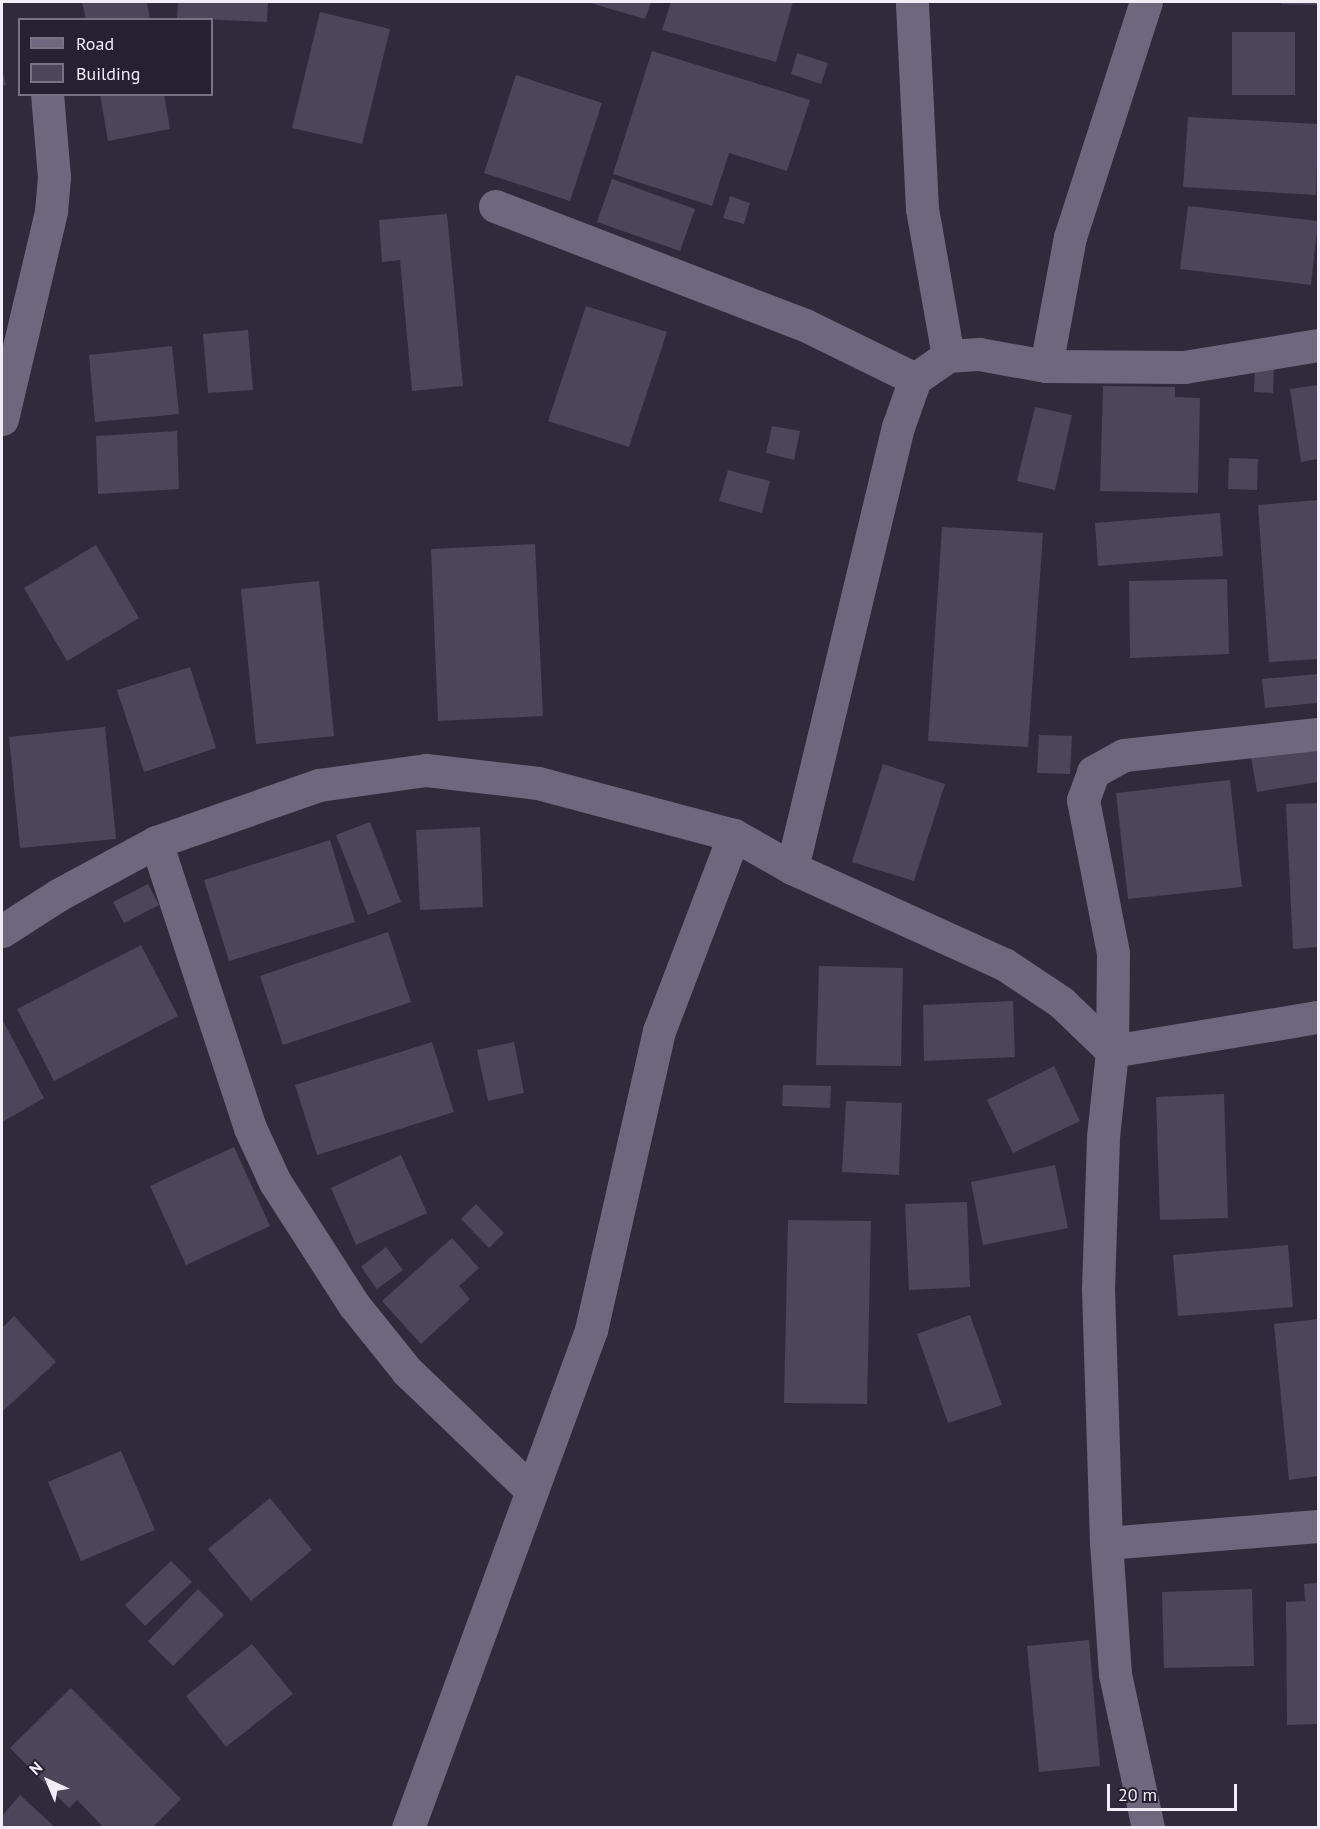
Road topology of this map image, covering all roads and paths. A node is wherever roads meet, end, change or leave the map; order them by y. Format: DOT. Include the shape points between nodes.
graph roads {
  1 [pos="912,2"];
  2 [pos="1146,2"];
  3 [pos="47,96"];
  4 [pos="495,206"];
  5 [pos="1318,345"];
  6 [pos="948,356"];
  7 [pos="1046,366"];
  8 [pos="915,379"];
  9 [pos="2,419"];
  10 [pos="1318,734"];
  11 [pos="734,835"];
  12 [pos="156,842"];
  13 [pos="792,868"];
  14 [pos="2,931"];
  15 [pos="1318,1017"];
  16 [pos="1112,1052"];
  17 [pos="532,1491"];
  18 [pos="1318,1526"];
  19 [pos="1106,1543"];
  20 [pos="408,1827"];
  21 [pos="1148,1827"];
  1 -- 6 [label="street" via="922,209"];
  2 -- 7 [label="street" via="1070,237"];
  3 -- 9 [label="street" via="54,177 51,211"];
  4 -- 8 [label="street" via="805,325"];
  5 -- 7 [label="street" via="1184,367"];
  6 -- 7 [label="street" via="979,354"];
  6 -- 8 [label="street"];
  8 -- 13 [label="street" via="898,427"];
  10 -- 16 [label="street" via="1124,755 1093,772 1083,800 1113,953"];
  11 -- 12 [label="street" via="538,783 426,770 319,785"];
  11 -- 13 [label="street"];
  11 -- 17 [label="street" via="659,1031 591,1330"];
  12 -- 14 [label="street" via="58,895"];
  12 -- 17 [label="street" via="250,1128 275,1182 354,1305 407,1371"];
  13 -- 16 [label="street" via="1004,964 1060,1002"];
  15 -- 16 [label="street"];
  16 -- 19 [label="street" via="1103,1137 1098,1289"];
  17 -- 20 [label="street"];
  18 -- 19 [label="street"];
  19 -- 21 [label="street" via="1115,1674"];
}
